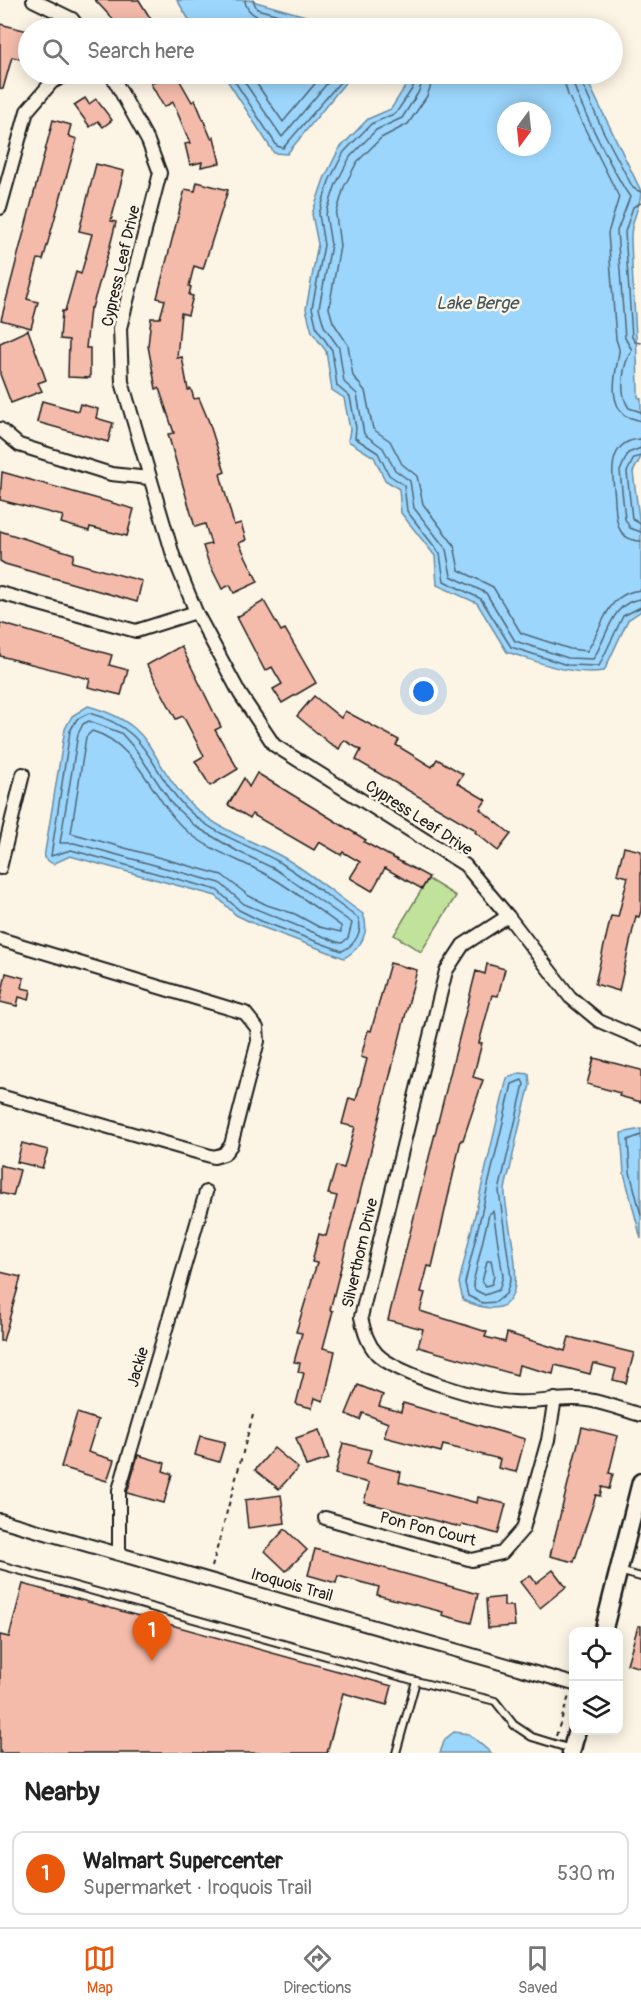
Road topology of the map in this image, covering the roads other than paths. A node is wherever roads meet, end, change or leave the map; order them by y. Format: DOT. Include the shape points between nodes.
graph roads {
  1 [pos="33,0"];
  2 [pos="70,18"];
  3 [pos="50,84"];
  4 [pos="117,84"];
  5 [pos="0,208"];
  6 [pos="0,429"];
  7 [pos="148,478"];
  8 [pos="0,592"];
  9 [pos="196,612"];
  10 [pos="23,774"];
  11 [pos="0,868"];
  12 [pos="508,916"];
  13 [pos="0,939"];
  14 [pos="640,1036"];
  15 [pos="0,1096"];
  16 [pos="206,1192"];
  17 [pos="555,1399"];
  18 [pos="641,1414"];
  19 [pos="641,1482"];
  20 [pos="325,1518"];
  21 [pos="0,1520"];
  22 [pos="119,1553"];
  23 [pos="0,1565"];
  24 [pos="618,1571"];
  25 [pos="641,1577"];
  26 [pos="604,1627"];
  27 [pos="416,1681"];
  28 [pos="569,1688"];
  29 [pos="576,1735"];
  30 [pos="571,1751"];
  31 [pos="396,1753"];
  1 -- 2 [label="street"];
  3 -- 5 [label="street" via="27,111"];
  4 -- 7 [label="street, Cypress Leaf Drive" via="148,141 160,173 120,328 122,382"];
  6 -- 7 [label="street" via="19,445 111,474"];
  7 -- 9 [label="street, Cypress Leaf Drive"];
  8 -- 9 [label="street" via="136,631"];
  9 -- 12 [label="street, Cypress Leaf Drive" via="240,694 274,745 465,865"];
  10 -- 11 [label="street"];
  12 -- 14 [label="street, Cypress Leaf Drive" via="570,997 599,1021"];
  12 -- 17 [label="street, Silverthorn Drive" via="463,945 446,971 361,1317 366,1338 377,1354 397,1369 485,1398 515,1402"];
  13 -- 15 [label="street" via="244,1013 257,1028 258,1041 231,1145 224,1154 214,1157"];
  16 -- 22 [label="street, Jackie" via="119,1490"];
  17 -- 18 [label="street, Silverthorn Drive" via="587,1400"];
  17 -- 20 [label="street, Pon Pon Court" via="548,1440 523,1529 502,1553 472,1560"];
  19 -- 24 [label="street"];
  21 -- 22 [label="street, Iroquois Trail"];
  22 -- 28 [label="street, Iroquois Trail"];
  23 -- 27 [label="lane"];
  24 -- 25 [label="lane"];
  24 -- 26 [label="street"];
  27 -- 30 [label="lane" via="495,1701 514,1725 532,1737"];
  27 -- 31 [label="lane"];
  29 -- 30 [label="street"];
}
